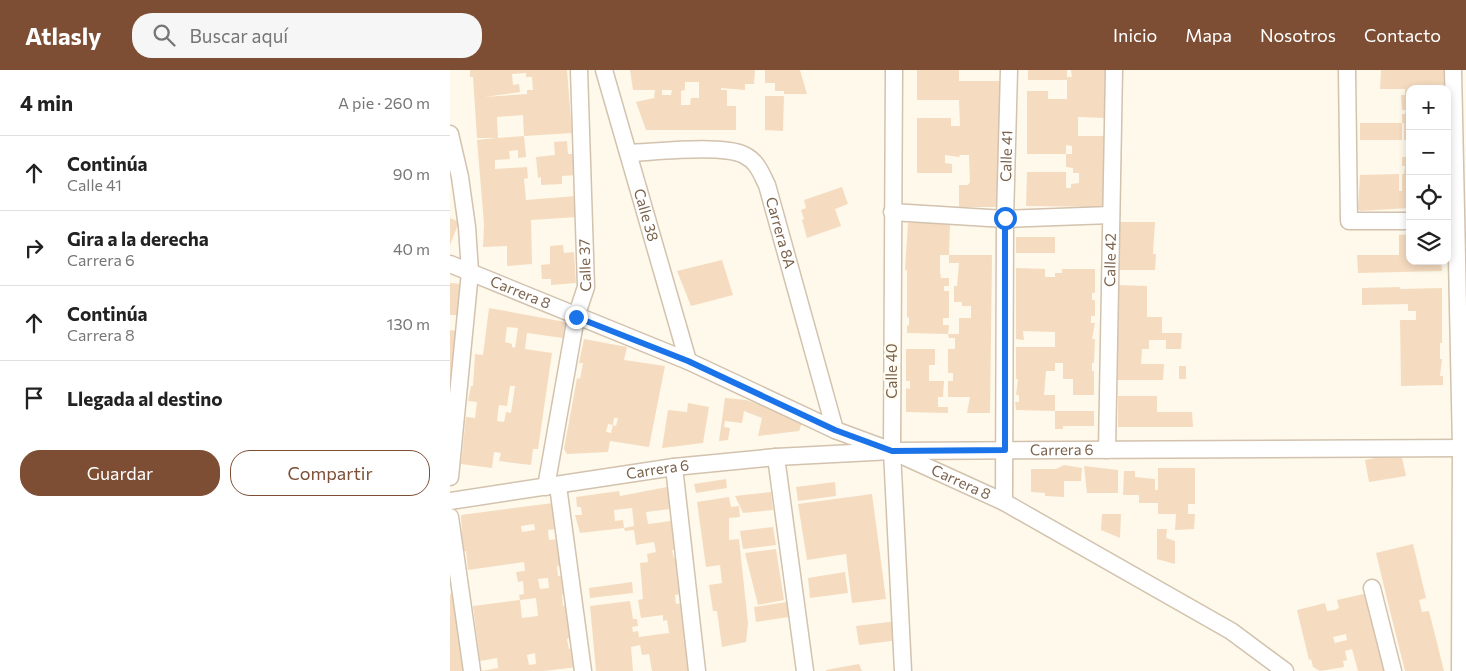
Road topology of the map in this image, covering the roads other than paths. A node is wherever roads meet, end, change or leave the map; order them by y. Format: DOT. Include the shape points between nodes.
graph roads {
  1 [pos="579,70"];
  2 [pos="604,70"];
  3 [pos="894,70"];
  4 [pos="1009,70"];
  5 [pos="1114,70"];
  6 [pos="1347,70"];
  7 [pos="1453,70"];
  8 [pos="450,134"];
  9 [pos="628,153"];
  10 [pos="892,212"];
  11 [pos="1111,215"];
  12 [pos="1005,218"];
  13 [pos="1406,221"];
  14 [pos="1456,221"];
  15 [pos="450,264"];
  16 [pos="470,272"];
  17 [pos="576,317"];
  18 [pos="688,361"];
  19 [pos="835,430"];
  20 [pos="1463,448"];
  21 [pos="1005,450"];
  22 [pos="1108,450"];
  23 [pos="892,451"];
  24 [pos="776,457"];
  25 [pos="674,467"];
  26 [pos="450,476"];
  27 [pos="552,486"];
  28 [pos="450,500"];
  29 [pos="1004,502"];
  30 [pos="450,517"];
  31 [pos="1372,588"];
  32 [pos="472,671"];
  33 [pos="583,671"];
  34 [pos="697,671"];
  35 [pos="806,671"];
  36 [pos="903,671"];
  37 [pos="1285,671"];
  38 [pos="1393,671"];
  39 [pos="1460,671"];
  1 -- 17 [label="street, Calle 37" via="586,287"];
  2 -- 9 [label="street, Calle 38"];
  3 -- 10 [label="street, Calle 40"];
  4 -- 12 [label="street, Calle 41"];
  5 -- 11 [label="street, Calle 42"];
  6 -- 13 [label="street" via="1349,221"];
  7 -- 14 [label="street"];
  8 -- 16 [label="street" via="460,177"];
  9 -- 18 [label="street, Calle 38"];
  9 -- 19 [label="street, Carrera 8A" via="723,150 744,154 756,164 767,185"];
  10 -- 12 [label="street"];
  10 -- 23 [label="street, Calle 40"];
  11 -- 12 [label="street"];
  11 -- 22 [label="street, Calle 42"];
  12 -- 21 [label="street, Calle 41"];
  14 -- 20 [label="street"];
  15 -- 16 [label="street, Carrera 8"];
  16 -- 17 [label="street, Carrera 8"];
  16 -- 26 [label="street"];
  17 -- 18 [label="street, Carrera 8"];
  17 -- 27 [label="street, Calle 37"];
  18 -- 19 [label="street, Carrera 8"];
  19 -- 23 [label="street, Carrera 8"];
  20 -- 22 [label="street, Carrera 6"];
  20 -- 39 [label="street"];
  21 -- 22 [label="street, Carrera 6"];
  21 -- 23 [label="street, Carrera 6"];
  21 -- 29 [label="street, Calle 41"];
  23 -- 24 [label="street, Carrera 6"];
  23 -- 29 [label="street, Carrera 8"];
  23 -- 36 [label="street, Calle 40"];
  24 -- 25 [label="street, Carrera 6"];
  24 -- 35 [label="street"];
  25 -- 27 [label="street, Carrera 6"];
  25 -- 34 [label="street"];
  27 -- 28 [label="street, Carrera 6"];
  27 -- 33 [label="street, Calle 37"];
  29 -- 37 [label="street, Carrera 8" via="1231,631"];
  30 -- 32 [label="street"];
  31 -- 38 [label="street"];
}
